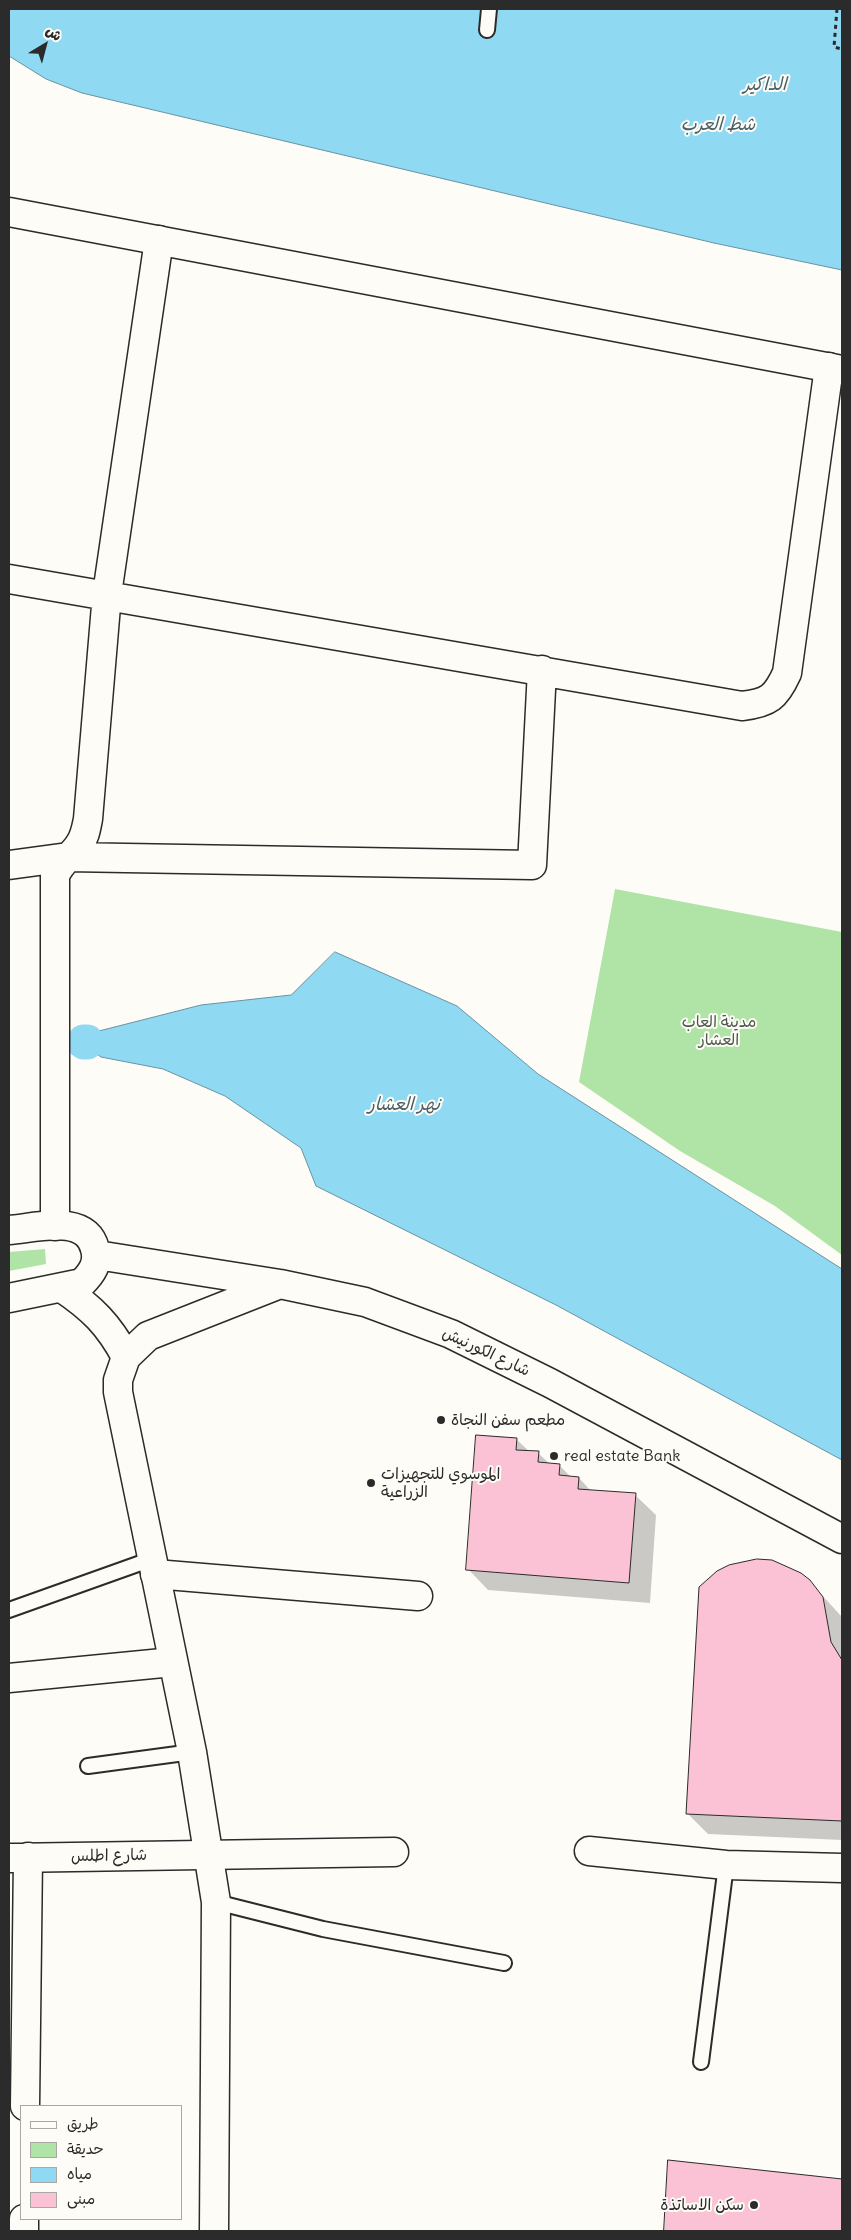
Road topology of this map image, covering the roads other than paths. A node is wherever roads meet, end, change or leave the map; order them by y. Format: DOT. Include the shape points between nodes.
graph roads {
  1 [pos="489,9"];
  2 [pos="487,30"];
  3 [pos="9,212"];
  4 [pos="159,240"];
  5 [pos="836,369"];
  6 [pos="9,579"];
  7 [pos="107,594"];
  8 [pos="542,670"];
  9 [pos="68,857"];
  10 [pos="9,865"];
  11 [pos="55,1226"];
  12 [pos="9,1230"];
  13 [pos="97,1255"];
  14 [pos="280,1284"];
  15 [pos="62,1288"];
  16 [pos="9,1298"];
  17 [pos="126,1357"];
  18 [pos="842,1539"];
  19 [pos="153,1567"];
  20 [pos="418,1596"];
  21 [pos="9,1610"];
  22 [pos="173,1662"];
  23 [pos="9,1678"];
  24 [pos="192,1752"];
  25 [pos="88,1766"];
  26 [pos="589,1851"];
  27 [pos="394,1852"];
  28 [pos="209,1855"];
  29 [pos="18,1858"];
  30 [pos="726,1865"];
  31 [pos="842,1868"];
  32 [pos="216,1902"];
  33 [pos="504,1963"];
  34 [pos="701,2062"];
  35 [pos="25,2105"];
  36 [pos="214,2231"];
  1 -- 2 [label="lane"];
  3 -- 4 [label="street"];
  4 -- 5 [label="street"];
  4 -- 7 [label="street"];
  5 -- 8 [label="street" via="787,673 779,692 761,704 742,706"];
  6 -- 7 [label="street"];
  7 -- 8 [label="street"];
  7 -- 9 [label="street" via="88,819 85,835"];
  8 -- 9 [label="street" via="532,865"];
  9 -- 10 [label="street"];
  9 -- 11 [label="street" via="55,876"];
  11 -- 12 [label="street"];
  11 -- 13 [label="street" via="68,1225 80,1229 94,1243"];
  13 -- 14 [label="street, شارع الكورنيش"];
  13 -- 15 [label="street" via="91,1275 82,1283"];
  14 -- 17 [label="street" via="148,1336"];
  14 -- 18 [label="street, شارع الكورنيش" via="365,1302 451,1334 550,1383"];
  15 -- 16 [label="street"];
  15 -- 17 [label="street" via="100,1317"];
  17 -- 19 [label="street" via="118,1392"];
  19 -- 20 [label="street"];
  19 -- 21 [label="lane"];
  19 -- 22 [label="street"];
  22 -- 23 [label="street"];
  22 -- 24 [label="street"];
  24 -- 25 [label="lane"];
  24 -- 28 [label="street"];
  26 -- 30 [label="street"];
  27 -- 28 [label="street, شارع اطلس"];
  28 -- 29 [label="street, شارع اطلس"];
  28 -- 32 [label="street"];
  29 -- 35 [label="street"];
  30 -- 31 [label="street"];
  30 -- 34 [label="lane"];
  32 -- 33 [label="lane" via="323,1929"];
  32 -- 36 [label="street"];
}
